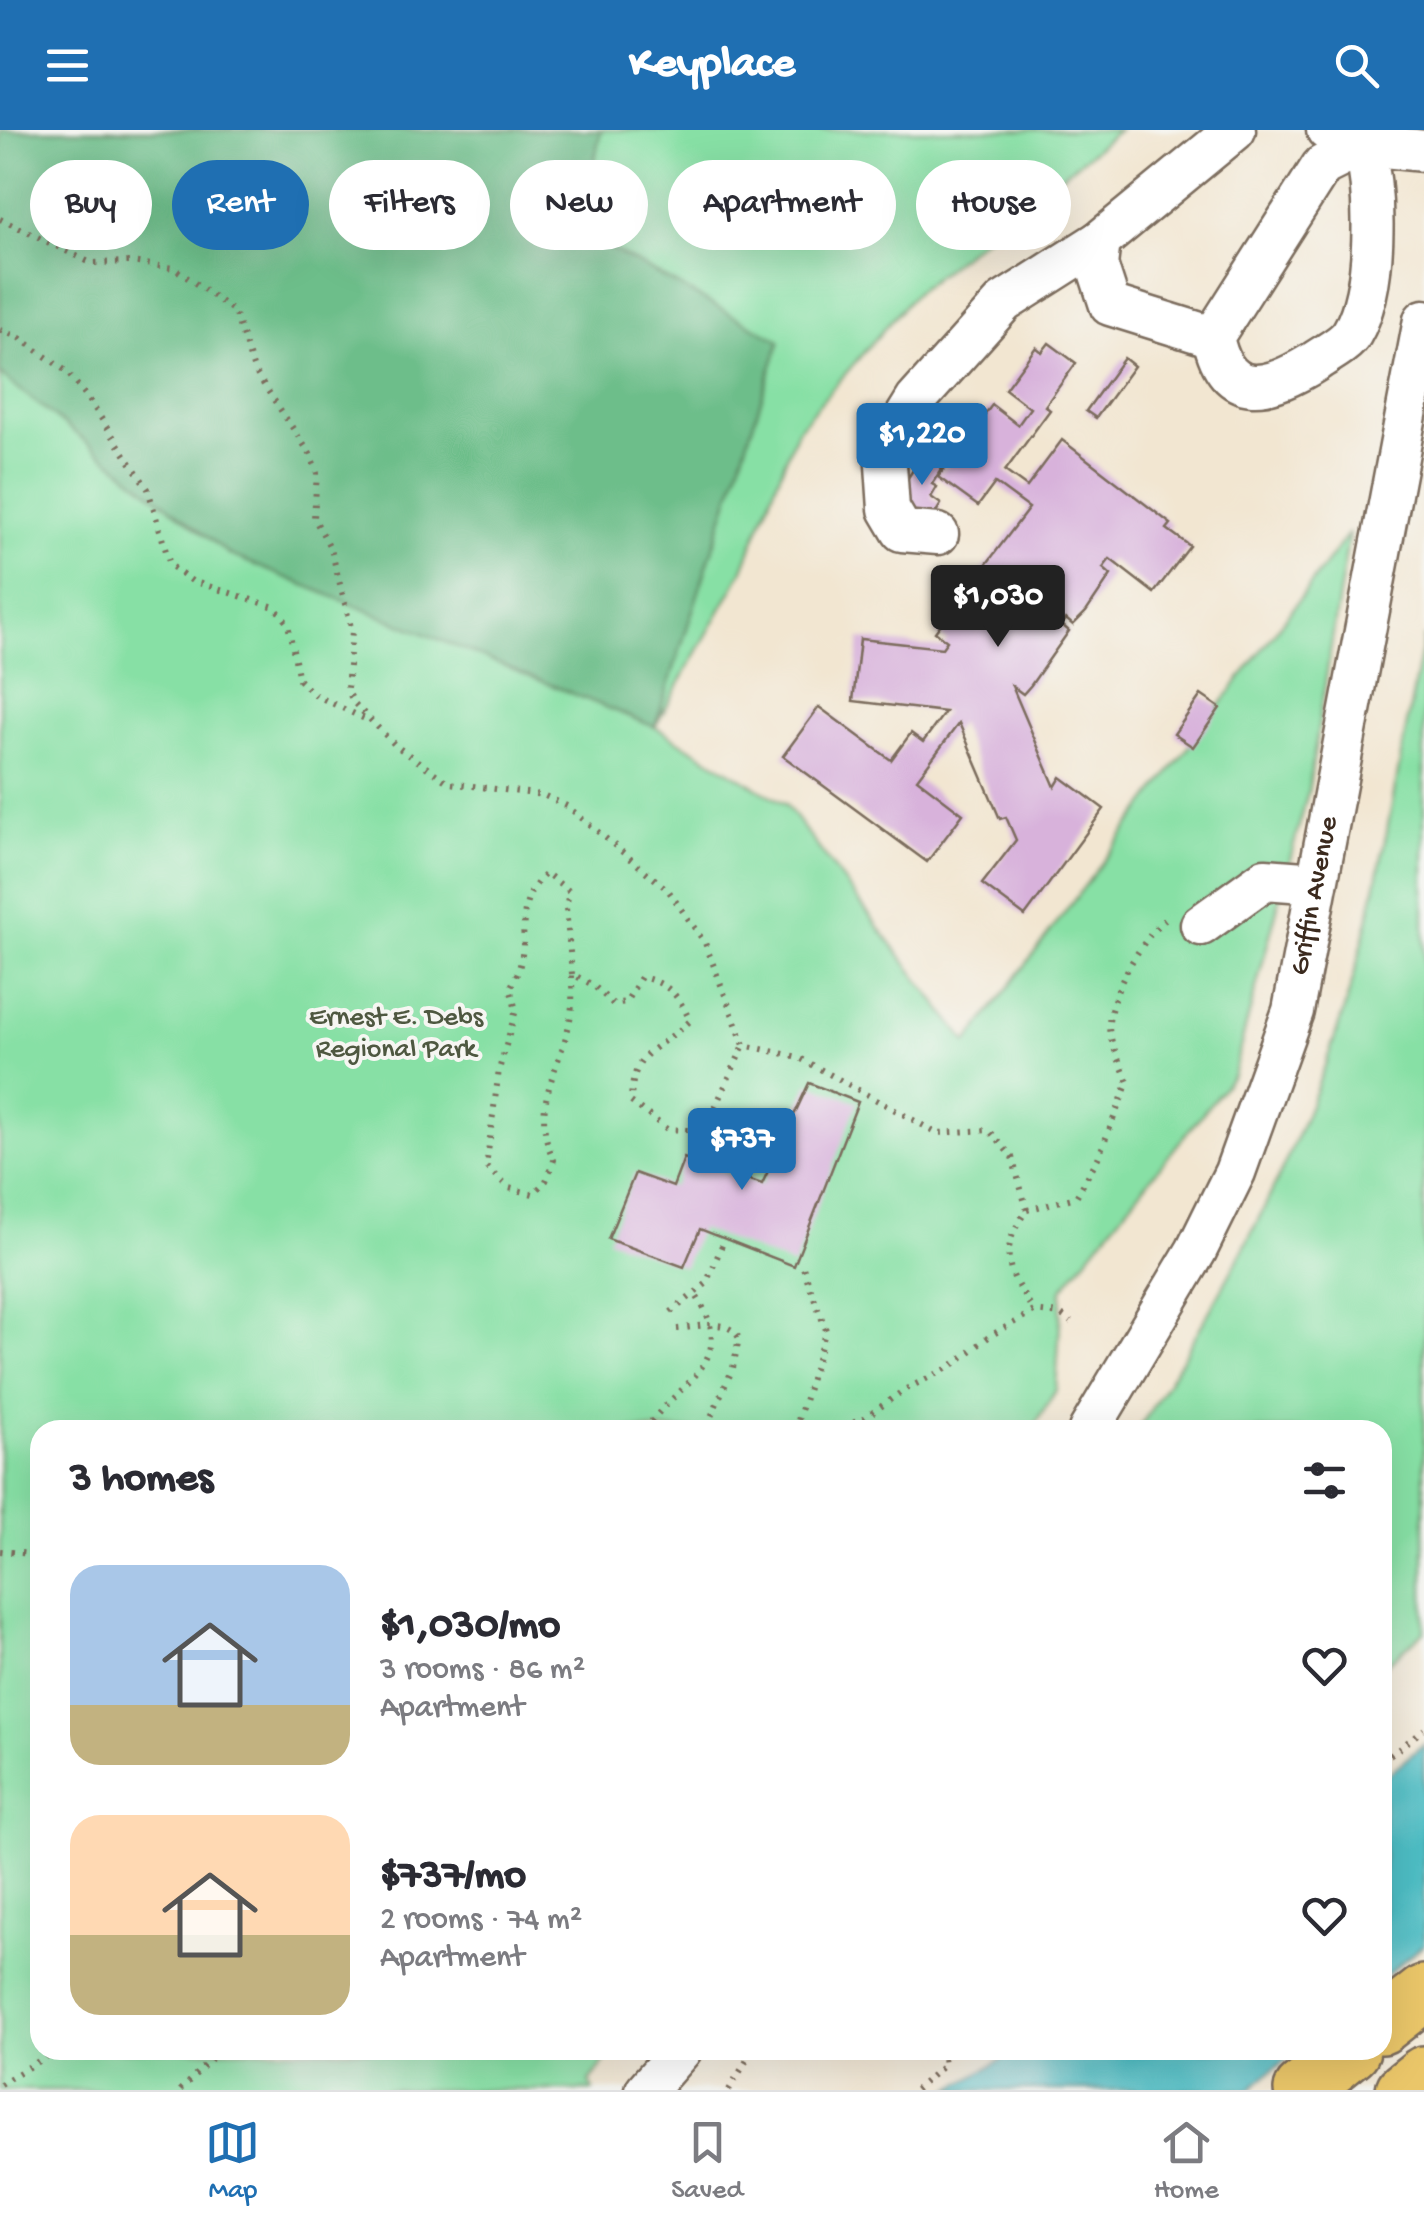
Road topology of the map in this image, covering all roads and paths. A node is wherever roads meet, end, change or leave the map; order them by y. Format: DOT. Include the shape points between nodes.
graph roads {
  1 [pos="1234,130"];
  2 [pos="1327,130"];
  3 [pos="1364,145"];
  4 [pos="1424,152"];
  5 [pos="0,219"];
  6 [pos="1100,241"];
  7 [pos="1424,320"];
  8 [pos="0,330"];
  9 [pos="1213,337"];
  10 [pos="938,534"];
  11 [pos="368,720"];
  12 [pos="1317,883"];
  13 [pos="1202,925"];
  14 [pos="572,974"];
  15 [pos="744,1045"];
  16 [pos="704,1131"];
  17 [pos="712,1167"];
  18 [pos="1027,1210"];
  19 [pos="724,1238"];
  20 [pos="801,1262"];
  21 [pos="695,1294"];
  22 [pos="1034,1311"];
  23 [pos="671,1312"];
  24 [pos="1070,1322"];
  25 [pos="711,1326"];
  26 [pos="678,1330"];
  27 [pos="652,1420"];
  28 [pos="711,1420"];
  29 [pos="798,1420"];
  30 [pos="859,1420"];
  31 [pos="1095,1420"];
  32 [pos="0,1551"];
  33 [pos="30,1554"];
  34 [pos="1424,1729"];
  35 [pos="1392,1754"];
  36 [pos="1424,1993"];
  37 [pos="1392,2018"];
  38 [pos="41,2060"];
  39 [pos="210,2060"];
  40 [pos="672,2060"];
  41 [pos="746,2060"];
  42 [pos="943,2060"];
  43 [pos="1340,2060"];
  44 [pos="1424,2074"];
  45 [pos="0,2084"];
  46 [pos="180,2090"];
  47 [pos="646,2090"];
  48 [pos="728,2090"];
  49 [pos="915,2090"];
  50 [pos="1302,2090"];
  51 [pos="1404,2090"];
  1 -- 6 [label="street"];
  2 -- 3 [label="street"];
  3 -- 4 [label="street"];
  3 -- 9 [label="street" via="1322,166"];
  3 -- 9 [label="street" via="1373,180 1366,304 1350,338 1283,382 1251,387 1218,362"];
  5 -- 11 [label="path" via="91,263 174,268 234,311 254,370 317,473 314,518 331,549 352,631 347,689"];
  6 -- 9 [label="street" via="1097,264 1110,305"];
  6 -- 10 [label="street" via="1004,302 916,400 885,450 888,508 902,531"];
  7 -- 12 [label="street, Griffin Avenue"];
  8 -- 11 [label="path" via="66,371 86,398 148,489 170,565 192,581 275,606 288,624 298,680"];
  11 -- 15 [label="path" via="450,783 543,795 567,806 668,890 705,942"];
  12 -- 13 [label="street" via="1265,879"];
  12 -- 31 [label="street, Griffin Avenue" via="1292,1011 1235,1172"];
  13 -- 18 [label="path" via="1183,907 1158,924 1118,985 1109,1028 1128,1082 1098,1158 1076,1197"];
  14 -- 14 [label="path" via="571,1015 542,1136 554,1160 533,1194 509,1188 486,1167 499,1070 516,1010 510,988 524,966 522,918 529,889 546,873 569,890"];
  14 -- 16 [label="path" via="613,1004 626,1002 642,976 679,996 690,1021 632,1071 631,1102 667,1129"];
  15 -- 16 [label="path"];
  15 -- 18 [label="path" via="798,1056 937,1133 989,1130 1012,1156"];
  16 -- 17 [label="path"];
  18 -- 22 [label="path" via="1010,1234 1008,1266"];
  19 -- 21 [label="path" via="706,1284"];
  20 -- 29 [label="path" via="826,1330"];
  21 -- 23 [label="path"];
  21 -- 25 [label="path"];
  22 -- 24 [label="path"];
  22 -- 30 [label="path"];
  25 -- 26 [label="path"];
  25 -- 27 [label="path" via="711,1352 694,1380"];
  25 -- 28 [label="path" via="733,1328 740,1338"];
  32 -- 33 [label="path"];
  34 -- 35 [label="path"];
  36 -- 37 [label="highway"];
  38 -- 45 [label="path"];
  39 -- 46 [label="path"];
  40 -- 47 [label="street"];
  41 -- 48 [label="path"];
  42 -- 49 [label="path"];
  43 -- 50 [label="highway"];
  44 -- 51 [label="highway"];
}
